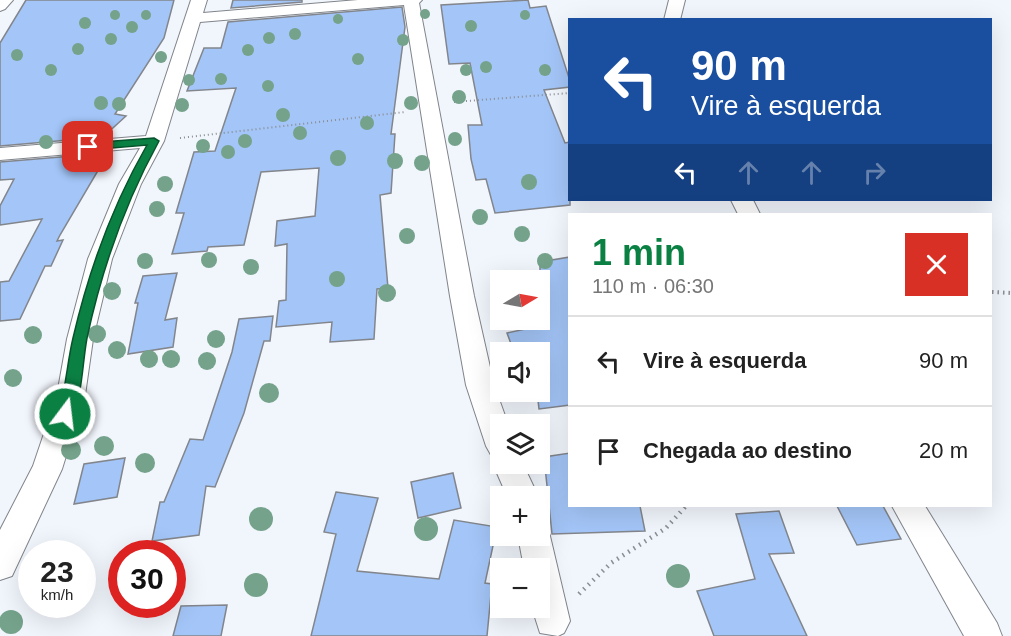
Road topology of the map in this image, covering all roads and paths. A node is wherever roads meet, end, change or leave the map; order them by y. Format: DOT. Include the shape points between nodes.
graph roads {
  1 [pos="4,0"];
  2 [pos="412,0"];
  3 [pos="677,0"];
  4 [pos="0,6"];
  5 [pos="197,9"];
  6 [pos="672,18"];
  7 [pos="568,93"];
  8 [pos="430,107"];
  9 [pos="154,141"];
  10 [pos="0,154"];
  11 [pos="992,292"];
  12 [pos="1011,293"];
  13 [pos="490,414"];
  14 [pos="685,507"];
  15 [pos="909,507"];
  16 [pos="536,546"];
  17 [pos="0,564"];
  18 [pos="552,621"];
  19 [pos="984,636"];
  1 -- 4 [label="street"];
  2 -- 5 [label="street"];
  2 -- 8 [label="street"];
  3 -- 6 [label="street"];
  5 -- 9 [label="street"];
  7 -- 8 [label="path"];
  8 -- 9 [label="path"];
  8 -- 13 [label="street" via="480,385"];
  9 -- 10 [label="street"];
  9 -- 17 [label="street" via="130,184 100,259 71,396 47,469"];
  11 -- 12 [label="path"];
  14 -- 18 [label="path" via="666,528 611,563"];
  15 -- 19 [label="street"];
  16 -- 18 [label="street"];
}
